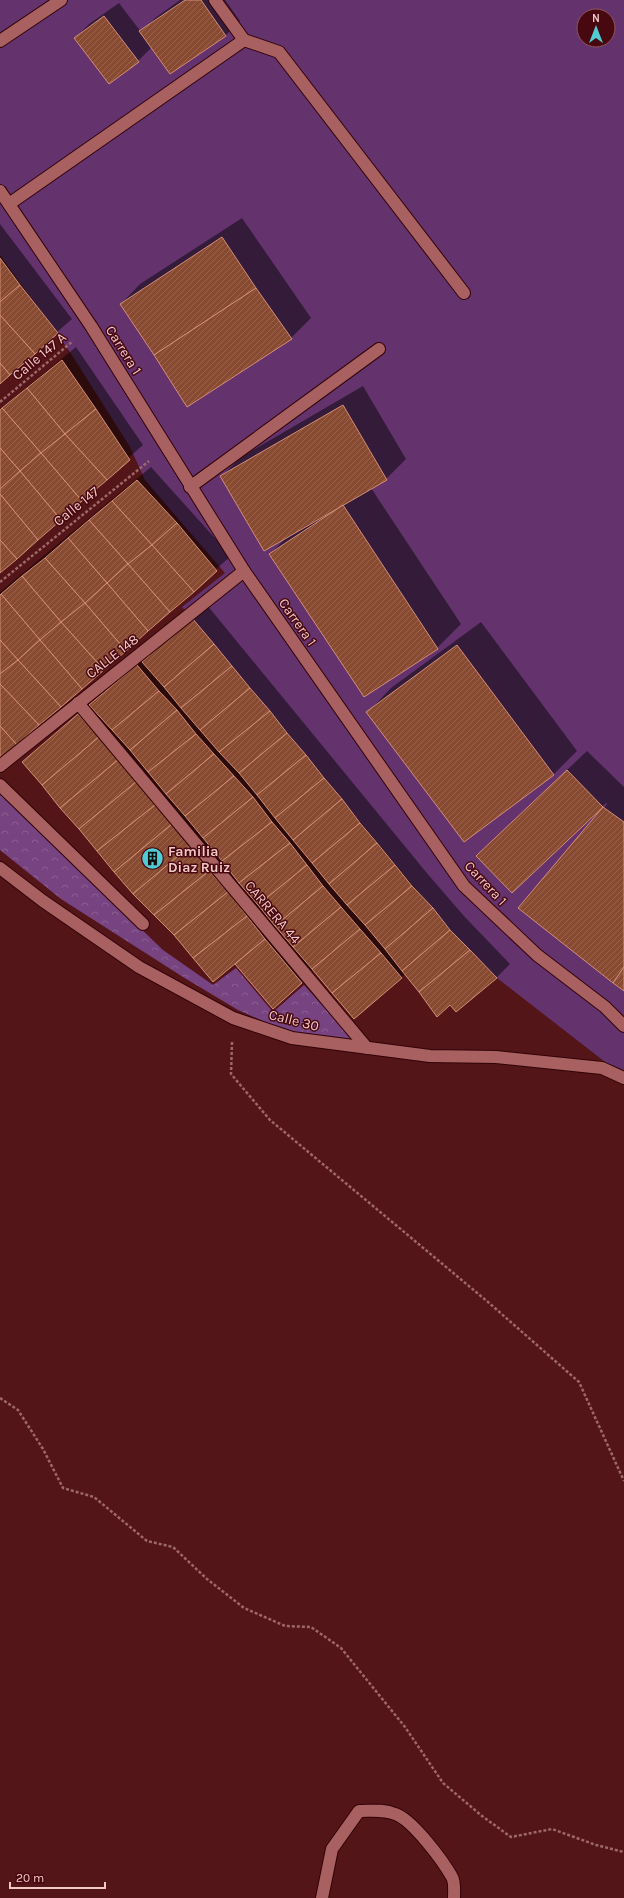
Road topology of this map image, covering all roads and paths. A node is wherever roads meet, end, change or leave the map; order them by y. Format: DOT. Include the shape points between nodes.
graph roads {
  1 [pos="61,0"];
  2 [pos="215,0"];
  3 [pos="244,40"];
  4 [pos="0,41"];
  5 [pos="0,191"];
  6 [pos="9,204"];
  7 [pos="464,293"];
  8 [pos="91,326"];
  9 [pos="379,349"];
  10 [pos="0,402"];
  11 [pos="167,449"];
  12 [pos="190,487"];
  13 [pos="244,571"];
  14 [pos="0,582"];
  15 [pos="78,702"];
  16 [pos="0,766"];
  17 [pos="0,785"];
  18 [pos="0,868"];
  19 [pos="143,924"];
  20 [pos="232,1018"];
  21 [pos="624,1026"];
  22 [pos="367,1048"];
  23 [pos="624,1078"];
  24 [pos="0,1398"];
  25 [pos="624,1481"];
  26 [pos="624,1852"];
  27 [pos="322,1898"];
  28 [pos="454,1898"];
  1 -- 4 [label="street"];
  2 -- 3 [label="street"];
  3 -- 6 [label="street"];
  3 -- 7 [label="street" via="279,52"];
  5 -- 6 [label="street, Carrera 1"];
  6 -- 8 [label="street, Carrera 1"];
  8 -- 10 [label="path, Calle 147 A"];
  8 -- 11 [label="street, Carrera 1"];
  9 -- 12 [label="street"];
  11 -- 12 [label="street, Carrera 1"];
  11 -- 14 [label="path, Calle 147" via="137,470"];
  12 -- 13 [label="street, Carrera 1"];
  13 -- 15 [label="street, CALLE 148"];
  13 -- 21 [label="street, Carrera 1" via="464,886 537,955 605,1007"];
  15 -- 16 [label="street, CALLE 148"];
  15 -- 22 [label="street, CARRERA 44"];
  17 -- 19 [label="street"];
  18 -- 20 [label="street, Calle 30" via="139,967"];
  20 -- 22 [label="street, Calle 30" via="292,1038"];
  20 -- 25 [label="path" via="232,1074 270,1120 488,1302 579,1382"];
  22 -- 23 [label="street, Calle 30" via="430,1056 496,1057 602,1068"];
  24 -- 26 [label="path" via="18,1410 63,1488 94,1497 147,1540 174,1547 207,1579 244,1608 285,1626 311,1627 341,1648 405,1727 443,1783 482,1816 511,1837 552,1830"];
  27 -- 28 [label="street" via="332,1849 345,1830 359,1811 383,1811 396,1814 409,1823 427,1843 453,1878"];
}
